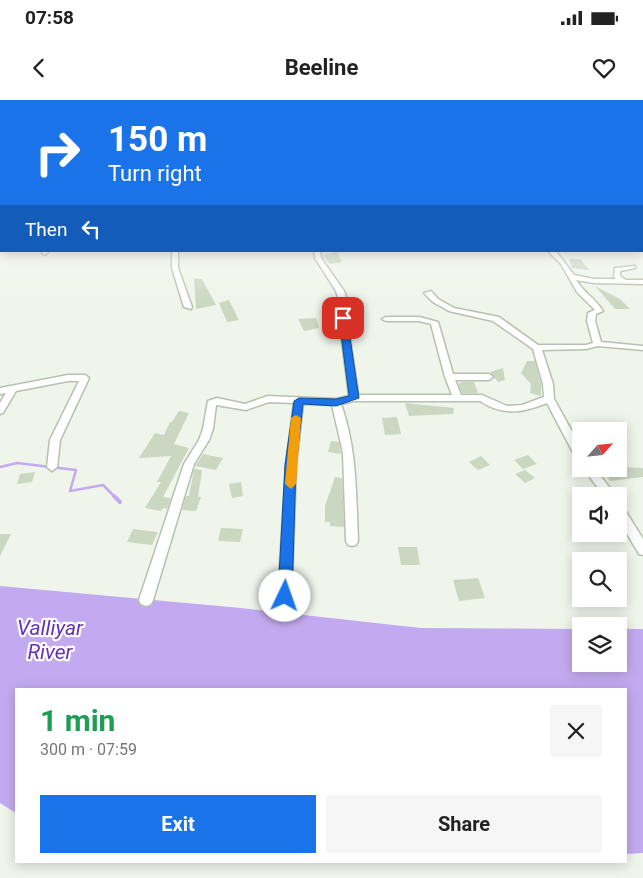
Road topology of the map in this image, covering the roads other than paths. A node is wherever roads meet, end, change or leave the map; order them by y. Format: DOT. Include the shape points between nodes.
graph roads {
  1 [pos="176,252"];
  2 [pos="317,252"];
  3 [pos="553,252"];
  4 [pos="633,267"];
  5 [pos="573,277"];
  6 [pos="624,282"];
  7 [pos="643,282"];
  8 [pos="428,293"];
  9 [pos="188,307"];
  10 [pos="386,319"];
  11 [pos="598,344"];
  12 [pos="537,348"];
  13 [pos="643,348"];
  14 [pos="448,377"];
  15 [pos="489,378"];
  16 [pos="12,390"];
  17 [pos="0,391"];
  18 [pos="354,398"];
  19 [pos="458,398"];
  20 [pos="549,399"];
  21 [pos="299,401"];
  22 [pos="336,402"];
  23 [pos="0,411"];
  24 [pos="572,441"];
  25 [pos="52,467"];
  26 [pos="627,523"];
  27 [pos="352,541"];
  28 [pos="643,550"];
  29 [pos="146,600"];
  30 [pos="284,613"];
  1 -- 9 [label="street" via="175,268"];
  2 -- 18 [label="street" via="344,303 343,318"];
  3 -- 5 [label="street"];
  4 -- 6 [label="street" via="617,269 617,277"];
  5 -- 6 [label="street"];
  5 -- 11 [label="street" via="578,288 599,311 592,313 591,321"];
  6 -- 7 [label="street"];
  8 -- 12 [label="street" via="445,308 496,319 527,344"];
  10 -- 14 [label="street" via="434,322"];
  11 -- 12 [label="street"];
  11 -- 13 [label="street"];
  12 -- 20 [label="street"];
  14 -- 15 [label="street"];
  14 -- 19 [label="street"];
  16 -- 17 [label="street"];
  16 -- 23 [label="street"];
  16 -- 25 [label="street" via="68,378 85,378 55,440"];
  18 -- 19 [label="street"];
  18 -- 22 [label="street"];
  19 -- 20 [label="street" via="482,398 492,406 508,411"];
  20 -- 24 [label="street"];
  21 -- 22 [label="street"];
  21 -- 29 [label="street" via="268,398 246,407 217,401 211,403 208,428 189,464"];
  21 -- 30 [label="street" via="291,465"];
  22 -- 27 [label="street" via="348,455"];
  26 -- 28 [label="street"];
}
